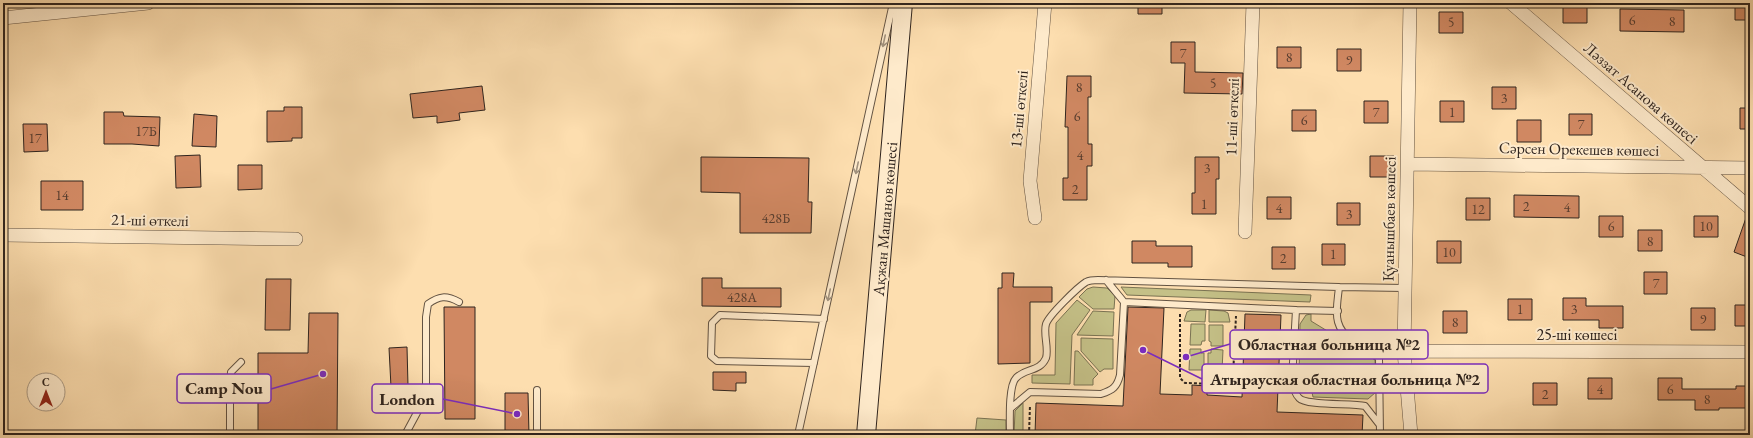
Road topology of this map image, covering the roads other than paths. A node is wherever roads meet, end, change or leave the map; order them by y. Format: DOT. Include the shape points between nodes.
graph roads {
  1 [pos="148,3"];
  2 [pos="893,3"];
  3 [pos="904,3"];
  4 [pos="1045,3"];
  5 [pos="1253,3"];
  6 [pos="1410,3"];
  7 [pos="1511,3"];
  8 [pos="3,18"];
  9 [pos="1408,164"];
  10 [pos="1702,168"];
  11 [pos="1750,168"];
  12 [pos="1750,208"];
  13 [pos="1035,218"];
  14 [pos="1245,232"];
  15 [pos="3,235"];
  16 [pos="296,239"];
  17 [pos="1106,280"];
  18 [pos="1339,288"];
  19 [pos="1405,288"];
  20 [pos="459,302"];
  21 [pos="1124,302"];
  22 [pos="1296,310"];
  23 [pos="1338,312"];
  24 [pos="824,318"];
  25 [pos="1404,351"];
  26 [pos="1750,352"];
  27 [pos="240,362"];
  28 [pos="814,363"];
  29 [pos="537,390"];
  30 [pos="1011,408"];
  31 [pos="1379,426"];
  32 [pos="230,435"];
  33 [pos="405,435"];
  34 [pos="537,435"];
  35 [pos="798,435"];
  36 [pos="866,435"];
  37 [pos="1010,435"];
  38 [pos="1380,435"];
  39 [pos="1411,435"];
  1 -- 8 [label="street"];
  2 -- 24 [label="lane, one-way"];
  3 -- 36 [label="street, Ақжан Машанов көшесі"];
  4 -- 13 [label="street, 13-ші өткелі" via="1030,181"];
  5 -- 14 [label="street, 11-ші өткелі"];
  6 -- 9 [label="street, Қуанышбаев көшесі"];
  7 -- 10 [label="street, Ләззат Асанова көшесі"];
  9 -- 10 [label="street, Сәрсен Орекешев көшесі"];
  9 -- 19 [label="street, Қуанышбаев көшесі"];
  10 -- 11 [label="street, Сәрсен Орекешев көшесі"];
  10 -- 12 [label="street, Ләззат Асанова көшесі"];
  15 -- 16 [label="street, 21-ші өткелі"];
  17 -- 18 [label="lane"];
  17 -- 21 [label="lane"];
  17 -- 30 [label="lane" via="1088,281 1051,316 1046,324 1046,357 1034,370 1024,372 1016,378 1012,387"];
  18 -- 19 [label="lane"];
  18 -- 23 [label="lane"];
  19 -- 25 [label="street, Қуанышбаев көшесі"];
  20 -- 33 [label="lane" via="449,296 437,297 428,304 426,396"];
  21 -- 22 [label="lane"];
  21 -- 30 [label="lane" via="1120,375 1118,384 1112,390 1101,394 1030,392"];
  22 -- 23 [label="lane"];
  22 -- 31 [label="lane" via="1292,380 1299,399 1308,402 1365,406"];
  23 -- 31 [label="lane" via="1338,321 1343,332 1379,358"];
  24 -- 28 [label="lane"];
  24 -- 28 [label="lane" via="720,315 712,324 710,356 717,360"];
  25 -- 26 [label="street, 25-ші көшесі"];
  25 -- 39 [label="street, Қуанышбаев көшесі"];
  27 -- 32 [label="lane" via="231,372 230,379"];
  28 -- 35 [label="lane"];
  29 -- 34 [label="lane"];
  30 -- 37 [label="lane"];
  31 -- 38 [label="lane"];
}
